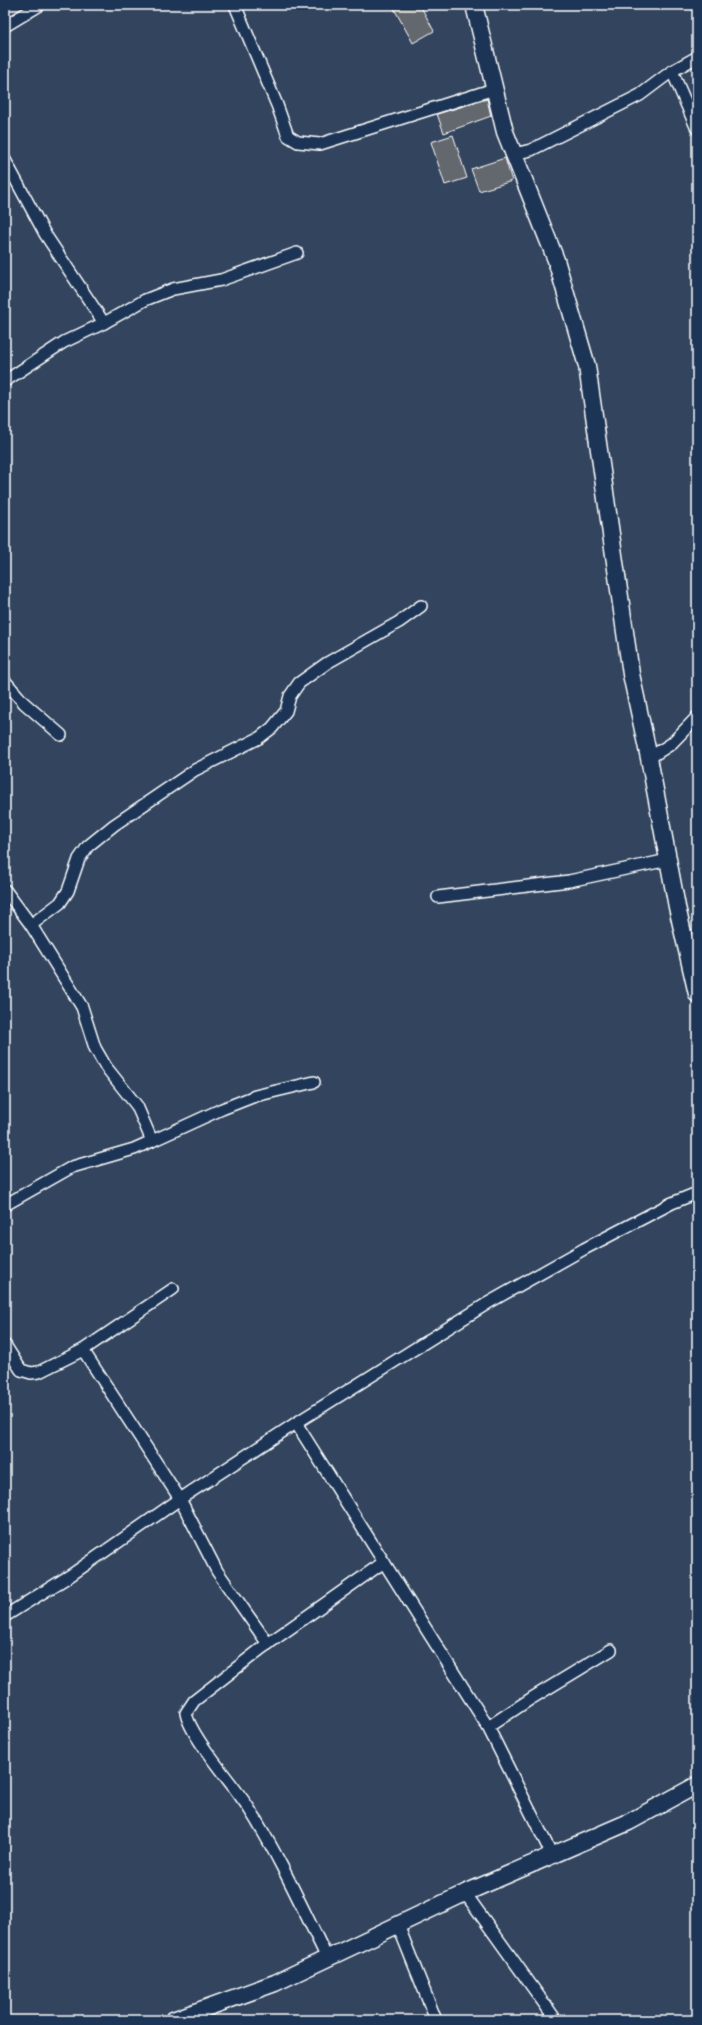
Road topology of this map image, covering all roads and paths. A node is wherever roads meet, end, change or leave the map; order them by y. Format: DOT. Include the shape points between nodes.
graph roads {
  1 [pos="40,5"];
  2 [pos="235,5"];
  3 [pos="474,5"];
  4 [pos="5,26"];
  5 [pos="697,57"];
  6 [pos="672,71"];
  7 [pos="494,89"];
  8 [pos="697,129"];
  9 [pos="514,154"];
  10 [pos="5,160"];
  11 [pos="296,253"];
  12 [pos="104,323"];
  13 [pos="5,381"];
  14 [pos="421,606"];
  15 [pos="5,681"];
  16 [pos="697,717"];
  17 [pos="61,735"];
  18 [pos="649,758"];
  19 [pos="668,860"];
  20 [pos="5,890"];
  21 [pos="438,897"];
  22 [pos="31,925"];
  23 [pos="693,956"];
  24 [pos="697,994"];
  25 [pos="314,1082"];
  26 [pos="152,1141"];
  27 [pos="697,1193"];
  28 [pos="5,1205"];
  29 [pos="173,1289"];
  30 [pos="5,1345"];
  31 [pos="83,1350"];
  32 [pos="296,1423"];
  33 [pos="180,1499"];
  34 [pos="384,1562"];
  35 [pos="5,1616"];
  36 [pos="268,1644"];
  37 [pos="611,1650"];
  38 [pos="488,1726"];
  39 [pos="697,1785"];
  40 [pos="552,1855"];
  41 [pos="465,1893"];
  42 [pos="398,1925"];
  43 [pos="328,1958"];
  44 [pos="173,2020"];
  45 [pos="436,2020"];
  46 [pos="556,2020"];
  1 -- 4 [label="street"];
  2 -- 7 [label="street" via="285,130 288,136 298,142 320,144"];
  3 -- 7 [label="main road"];
  5 -- 6 [label="street"];
  6 -- 8 [label="street"];
  6 -- 9 [label="street" via="640,95 530,150"];
  7 -- 9 [label="main road" via="505,132"];
  9 -- 18 [label="main road" via="556,260 587,366 631,674"];
  10 -- 12 [label="street" via="44,234"];
  11 -- 12 [label="street" via="221,280 173,289 145,300"];
  12 -- 13 [label="street" via="64,342"];
  14 -- 22 [label="street" via="299,683 290,696 286,711 272,728 259,738 195,770 114,825 88,846 79,859 68,891 60,903"];
  15 -- 17 [label="street" via="24,703"];
  16 -- 18 [label="street" via="671,744"];
  18 -- 19 [label="main road"];
  19 -- 21 [label="street" via="569,881"];
  19 -- 23 [label="main road"];
  20 -- 22 [label="street"];
  22 -- 26 [label="street" via="82,1007 95,1048 136,1106"];
  23 -- 24 [label="main road"];
  25 -- 26 [label="street" via="255,1096"];
  26 -- 28 [label="street" via="72,1168"];
  27 -- 32 [label="street" via="672,1202 488,1303"];
  29 -- 31 [label="street"];
  30 -- 31 [label="street" via="21,1370 31,1373 39,1372"];
  31 -- 33 [label="street"];
  32 -- 33 [label="street"];
  32 -- 34 [label="street"];
  33 -- 35 [label="street" via="71,1575"];
  33 -- 36 [label="street" via="217,1571"];
  34 -- 36 [label="street"];
  34 -- 38 [label="street"];
  36 -- 43 [label="street" via="194,1701 186,1713 188,1720 248,1807 289,1880"];
  37 -- 38 [label="street"];
  38 -- 40 [label="street"];
  39 -- 40 [label="main road" via="629,1822"];
  40 -- 41 [label="main road"];
  41 -- 42 [label="main road"];
  41 -- 46 [label="street"];
  42 -- 43 [label="main road"];
  42 -- 45 [label="street"];
  43 -- 44 [label="main road" via="275,1983"];
}
